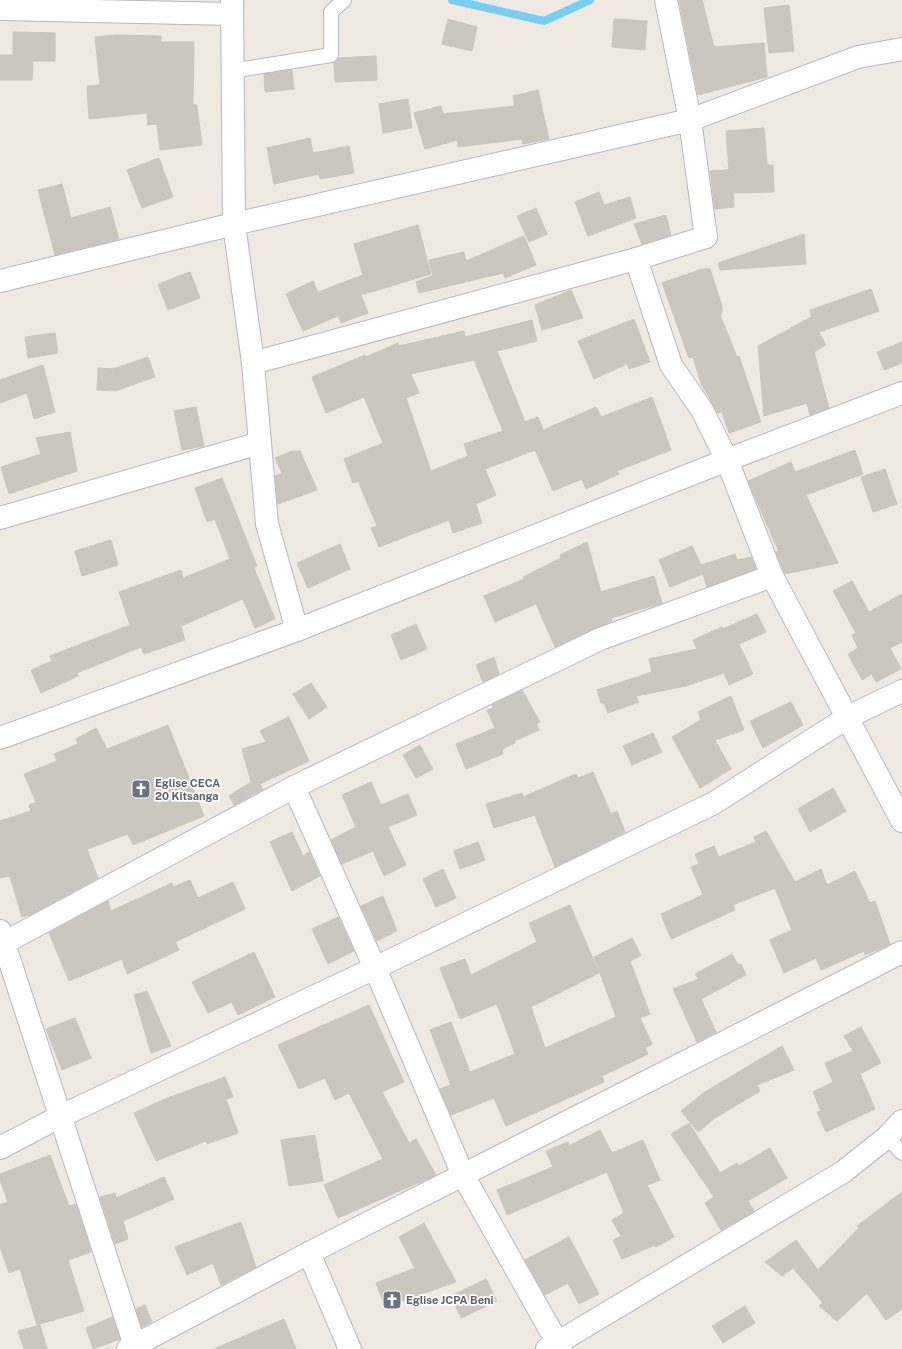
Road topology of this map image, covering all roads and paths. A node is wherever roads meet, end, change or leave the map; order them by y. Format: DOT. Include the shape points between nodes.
graph roads {
  1 [pos="344,0"];
  2 [pos="666,0"];
  3 [pos="231,7"];
  4 [pos="0,9"];
  5 [pos="902,48"];
  6 [pos="232,71"];
  7 [pos="690,120"];
  8 [pos="234,224"];
  9 [pos="636,259"];
  10 [pos="0,281"];
  11 [pos="253,363"];
  12 [pos="902,393"];
  13 [pos="260,443"];
  14 [pos="726,460"];
  15 [pos="0,518"];
  16 [pos="772,576"];
  17 [pos="297,630"];
  18 [pos="902,691"];
  19 [pos="848,717"];
  20 [pos="0,738"];
  21 [pos="294,787"];
  22 [pos="902,821"];
  23 [pos="1,940"];
  24 [pos="902,952"];
  25 [pos="375,968"];
  26 [pos="61,1116"];
  27 [pos="902,1121"];
  28 [pos="895,1145"];
  29 [pos="0,1148"];
  30 [pos="463,1175"];
  31 [pos="309,1253"];
  32 [pos="555,1347"];
  33 [pos="133,1348"];
  34 [pos="350,1349"];
  1 -- 6 [label="lane" via="331,12 331,55"];
  2 -- 7 [label="street"];
  3 -- 4 [label="street"];
  3 -- 6 [label="street"];
  5 -- 7 [label="street" via="858,57"];
  6 -- 8 [label="street"];
  7 -- 8 [label="street"];
  7 -- 9 [label="street" via="706,237"];
  8 -- 10 [label="street"];
  8 -- 11 [label="street"];
  9 -- 11 [label="street"];
  9 -- 14 [label="street" via="671,365 702,410"];
  11 -- 13 [label="street"];
  12 -- 14 [label="street"];
  13 -- 15 [label="street"];
  13 -- 17 [label="street" via="267,524"];
  14 -- 16 [label="street"];
  14 -- 17 [label="street"];
  16 -- 19 [label="street"];
  16 -- 21 [label="street" via="600,639"];
  17 -- 20 [label="street"];
  18 -- 19 [label="street"];
  19 -- 22 [label="street"];
  19 -- 25 [label="street" via="714,803"];
  21 -- 23 [label="street"];
  21 -- 25 [label="street"];
  23 -- 26 [label="street"];
  24 -- 30 [label="street"];
  25 -- 26 [label="street"];
  25 -- 30 [label="street"];
  26 -- 29 [label="street"];
  26 -- 33 [label="street"];
  27 -- 28 [label="street"];
  28 -- 32 [label="street" via="843,1172"];
  30 -- 31 [label="street"];
  30 -- 32 [label="street"];
  31 -- 33 [label="street"];
  31 -- 34 [label="street"];
}
